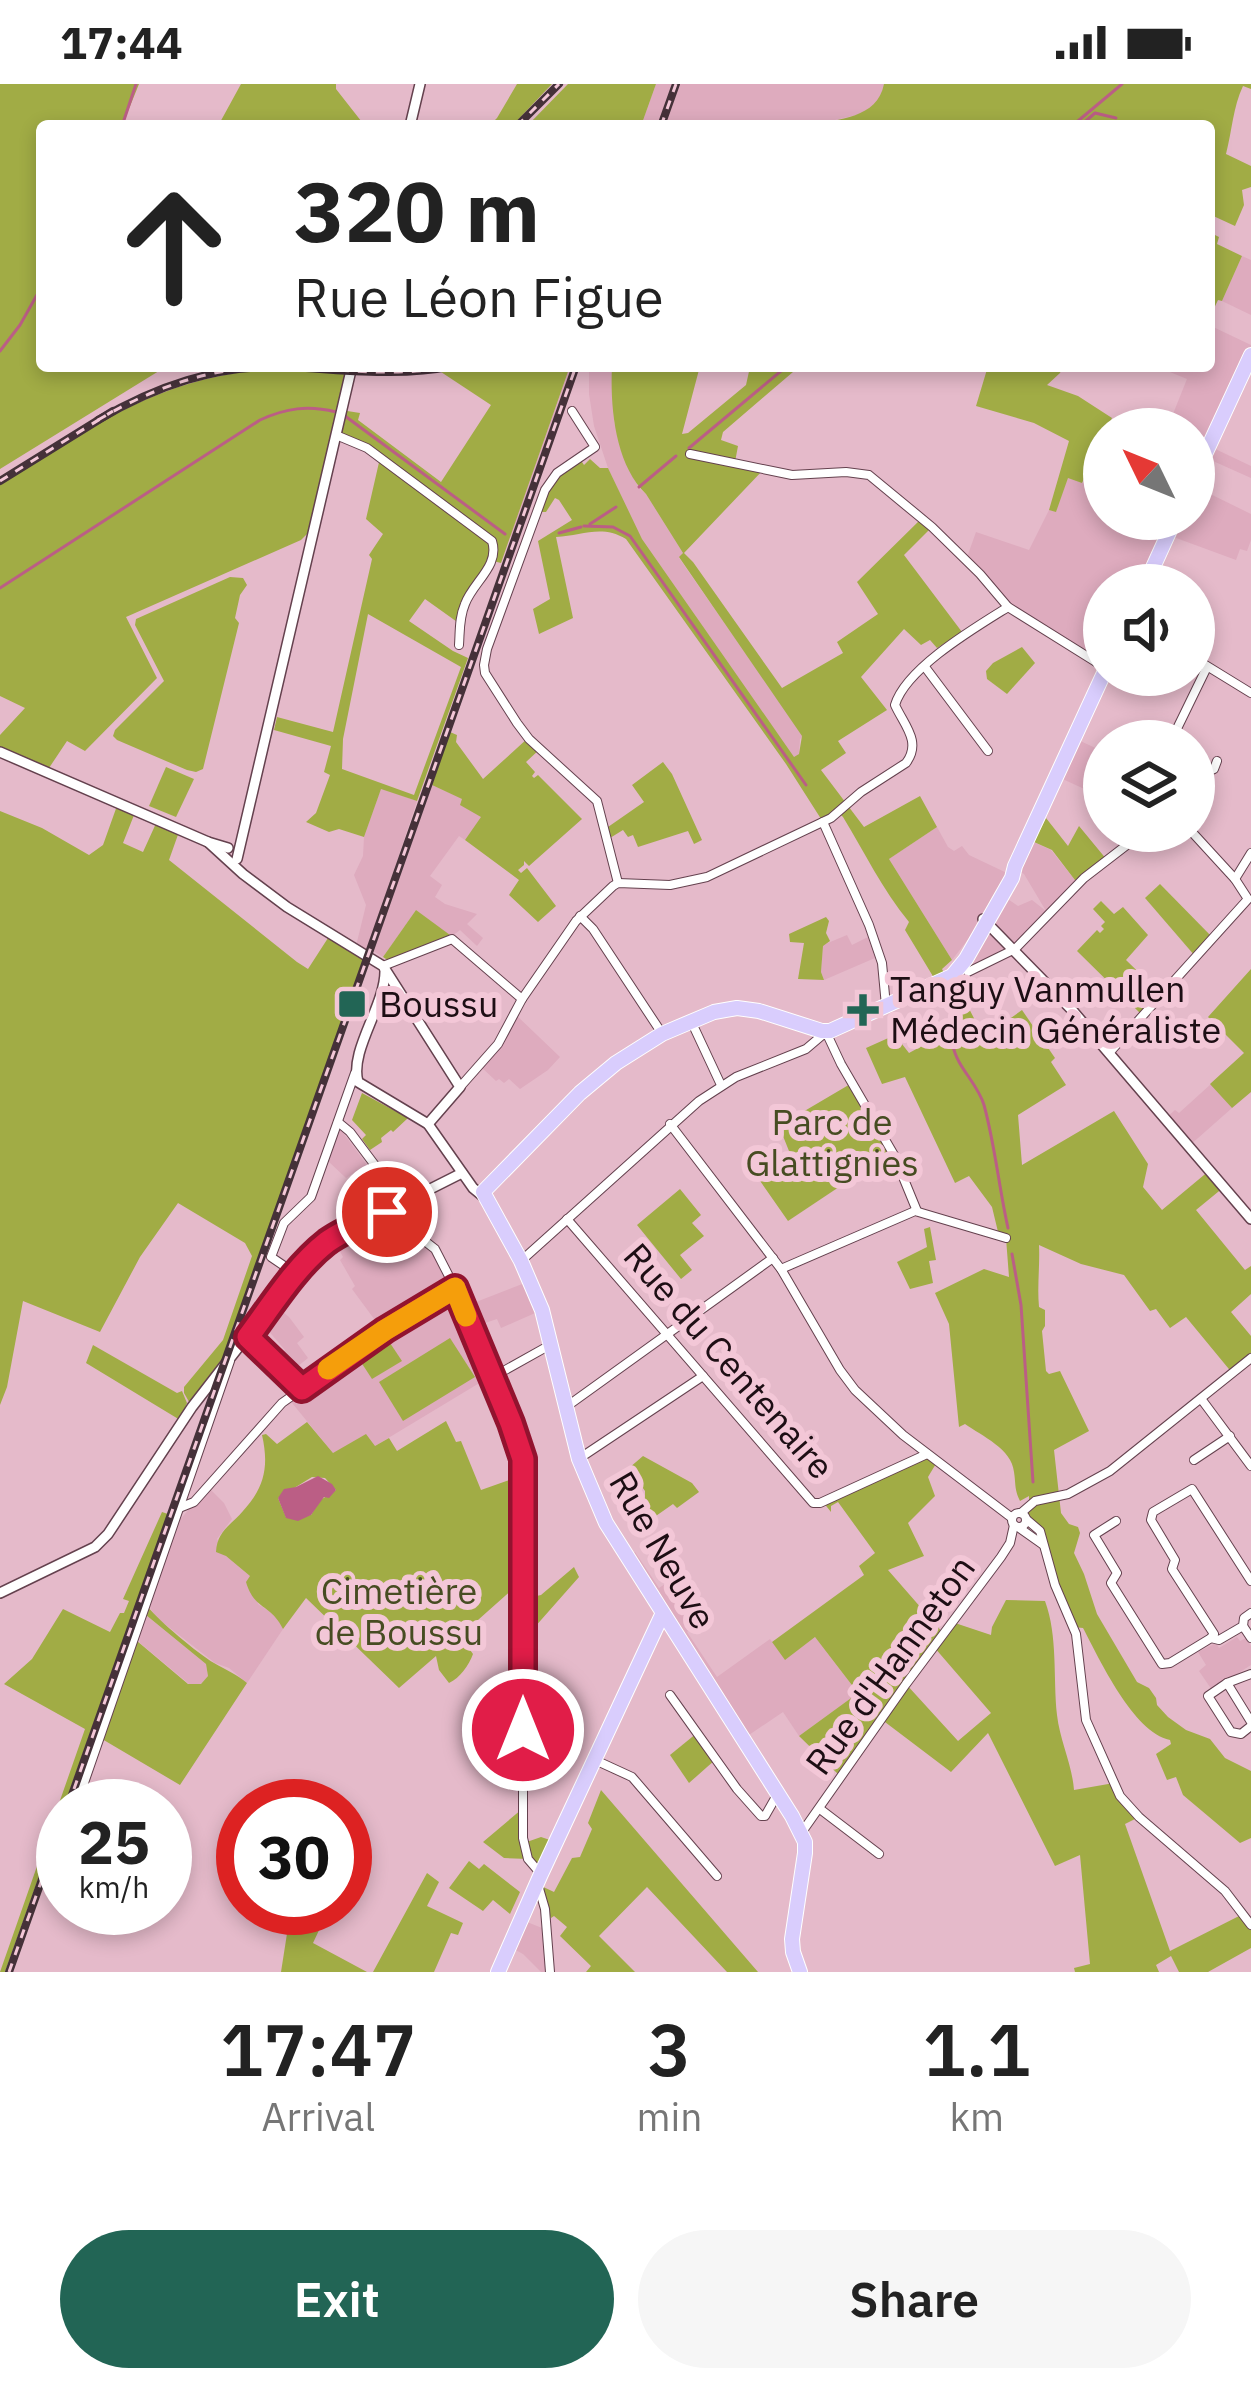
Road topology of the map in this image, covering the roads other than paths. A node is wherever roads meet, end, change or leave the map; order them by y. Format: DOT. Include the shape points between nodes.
graph roads {
  1 [pos="420,84"];
  2 [pos="411,120"];
  3 [pos="1251,355"];
  4 [pos="351,372"];
  5 [pos="572,411"];
  6 [pos="1215,433"];
  7 [pos="336,435"];
  8 [pos="690,454"];
  9 [pos="1008,607"];
  10 [pos="459,645"];
  11 [pos="1083,656"];
  12 [pos="926,667"];
  13 [pos="1215,672"];
  14 [pos="1251,693"];
  15 [pos="1092,696"];
  16 [pos="0,752"];
  17 [pos="988,752"];
  18 [pos="1217,761"];
  19 [pos="1215,766"];
  20 [pos="823,822"];
  21 [pos="1118,852"];
  22 [pos="1210,852"];
  23 [pos="232,853"];
  24 [pos="1251,853"];
  25 [pos="1235,879"];
  26 [pos="618,883"];
  27 [pos="580,916"];
  28 [pos="985,920"];
  29 [pos="1015,949"];
  30 [pos="382,965"];
  31 [pos="968,972"];
  32 [pos="886,980"];
  33 [pos="522,999"];
  34 [pos="902,999"];
  35 [pos="407,1001"];
  36 [pos="378,1003"];
  37 [pos="886,1008"];
  38 [pos="692,1021"];
  39 [pos="826,1031"];
  40 [pos="662,1034"];
  41 [pos="1108,1053"];
  42 [pos="357,1085"];
  43 [pos="721,1085"];
  44 [pos="460,1088"];
  45 [pos="338,1122"];
  46 [pos="428,1124"];
  47 [pos="670,1124"];
  48 [pos="462,1173"];
  49 [pos="445,1184"];
  50 [pos="486,1195"];
  51 [pos="400,1206"];
  52 [pos="917,1210"];
  53 [pos="567,1219"];
  54 [pos="1251,1219"];
  55 [pos="1006,1238"];
  56 [pos="772,1258"];
  57 [pos="521,1261"];
  58 [pos="781,1269"];
  59 [pos="296,1274"];
  60 [pos="455,1288"];
  61 [pos="668,1334"];
  62 [pos="248,1337"];
  63 [pos="551,1344"];
  64 [pos="1251,1358"];
  65 [pos="230,1359"];
  66 [pos="704,1376"];
  67 [pos="491,1378"];
  68 [pos="302,1389"];
  69 [pos="1202,1400"];
  70 [pos="565,1408"];
  71 [pos="1230,1436"];
  72 [pos="926,1454"];
  73 [pos="579,1459"];
  74 [pos="1194,1460"];
  75 [pos="1251,1466"];
  76 [pos="179,1508"];
  77 [pos="1116,1521"];
  78 [pos="1019,1523"];
  79 [pos="1043,1545"];
  80 [pos="1251,1581"];
  81 [pos="0,1593"];
  82 [pos="1251,1613"];
  83 [pos="662,1615"];
  84 [pos="1243,1626"];
  85 [pos="1211,1638"];
  86 [pos="1251,1638"];
  87 [pos="1170,1664"];
  88 [pos="1177,1673"];
  89 [pos="1249,1679"];
  90 [pos="1227,1684"];
  91 [pos="670,1695"];
  92 [pos="1250,1729"];
  93 [pos="595,1760"];
  94 [pos="85,1779"];
  95 [pos="778,1794"];
  96 [pos="820,1809"];
  97 [pos="801,1833"];
  98 [pos="878,1854"];
  99 [pos="717,1876"];
  100 [pos="538,1880"];
  101 [pos="1251,1924"];
  102 [pos="495,1972"];
  103 [pos="550,1972"];
  104 [pos="800,1972"];
  1 -- 2 [label="street"];
  3 -- 6 [label="main road"];
  4 -- 7 [label="street"];
  5 -- 26 [label="street" via="595,447 545,490 484,669 523,731 598,801"];
  7 -- 10 [label="street" via="367,448 492,542 493,560 461,613"];
  7 -- 23 [label="street"];
  8 -- 9 [label="street" via="791,476 869,475"];
  9 -- 11 [label="street"];
  9 -- 12 [label="street"];
  12 -- 17 [label="street"];
  12 -- 20 [label="street" via="896,700 911,757"];
  13 -- 14 [label="street"];
  15 -- 28 [label="main road"];
  16 -- 23 [label="street"];
  18 -- 19 [label="street"];
  20 -- 26 [label="street" via="696,880"];
  20 -- 32 [label="street"];
  21 -- 29 [label="street"];
  22 -- 25 [label="street"];
  23 -- 30 [label="street" via="286,908"];
  24 -- 25 [label="street"];
  25 -- 41 [label="street" via="1248,896 1244,905"];
  26 -- 27 [label="street"];
  27 -- 33 [label="street"];
  27 -- 40 [label="street"];
  28 -- 29 [label="street"];
  28 -- 34 [label="main road" via="946,977"];
  29 -- 31 [label="street"];
  29 -- 41 [label="street"];
  30 -- 33 [label="street" via="452,939"];
  30 -- 35 [label="street"];
  30 -- 36 [label="street"];
  32 -- 34 [label="street"];
  32 -- 37 [label="street"];
  33 -- 44 [label="street" via="498,1044"];
  34 -- 37 [label="main road"];
  35 -- 36 [label="street"];
  35 -- 44 [label="street"];
  36 -- 42 [label="street"];
  37 -- 39 [label="main road"];
  38 -- 39 [label="main road" via="745,1009"];
  38 -- 40 [label="main road"];
  38 -- 43 [label="street"];
  39 -- 43 [label="street" via="806,1049"];
  39 -- 52 [label="street"];
  40 -- 50 [label="main road" via="587,1087"];
  41 -- 54 [label="street"];
  42 -- 45 [label="street"];
  42 -- 46 [label="street"];
  43 -- 47 [label="street"];
  44 -- 46 [label="street"];
  45 -- 51 [label="street"];
  45 -- 59 [label="street" via="311,1197 284,1223 272,1258"];
  46 -- 48 [label="street"];
  47 -- 53 [label="street"];
  47 -- 56 [label="street"];
  48 -- 49 [label="street"];
  48 -- 50 [label="street"];
  49 -- 50 [label="street"];
  49 -- 51 [label="street"];
  50 -- 57 [label="main road, Rue Neuve"];
  51 -- 59 [label="street" via="333,1238"];
  51 -- 60 [label="street"];
  52 -- 55 [label="street"];
  52 -- 58 [label="street"];
  53 -- 57 [label="street"];
  53 -- 61 [label="street, Rue du Centenaire"];
  56 -- 58 [label="street"];
  56 -- 61 [label="street"];
  57 -- 63 [label="main road, Rue Neuve"];
  58 -- 72 [label="street" via="855,1390"];
  59 -- 62 [label="street"];
  60 -- 67 [label="street"];
  60 -- 68 [label="street"];
  61 -- 66 [label="street, Rue du Centenaire"];
  61 -- 70 [label="street"];
  62 -- 65 [label="street"];
  62 -- 68 [label="street"];
  63 -- 67 [label="street"];
  63 -- 70 [label="main road, Rue Neuve"];
  64 -- 69 [label="street"];
  65 -- 76 [label="street"];
  65 -- 81 [label="street" via="108,1534"];
  66 -- 72 [label="street, Rue du Centenaire" via="813,1503"];
  66 -- 73 [label="street"];
  67 -- 100 [label="street" via="523,1459 523,1838"];
  68 -- 76 [label="street" via="194,1502"];
  69 -- 71 [label="street"];
  69 -- 78 [label="street" via="1110,1471 1069,1494 1035,1501"];
  70 -- 73 [label="main road, Rue Neuve"];
  71 -- 74 [label="street"];
  71 -- 75 [label="street"];
  72 -- 78 [label="street"];
  73 -- 83 [label="main road, Rue Neuve" via="606,1523"];
  76 -- 94 [label="street"];
  77 -- 87 [label="street" via="1094,1534 1117,1573 1111,1583 1158,1661"];
  78 -- 79 [label="street"];
  78 -- 79 [label="street" via="1040,1531"];
  78 -- 96 [label="street, Rue d'Hanneton"];
  79 -- 101 [label="street" via="1078,1643 1086,1720 1120,1796"];
  80 -- 85 [label="street" via="1192,1489 1153,1512 1172,1569"];
  82 -- 84 [label="street"];
  83 -- 93 [label="main road"];
  83 -- 95 [label="main road, Rue Neuve"];
  84 -- 85 [label="street"];
  84 -- 86 [label="street"];
  85 -- 87 [label="street"];
  87 -- 88 [label="street"];
  89 -- 90 [label="street"];
  90 -- 92 [label="street"];
  90 -- 92 [label="street" via="1208,1696 1232,1732"];
  91 -- 95 [label="street" via="761,1816"];
  93 -- 99 [label="street" via="632,1777"];
  93 -- 100 [label="main road"];
  95 -- 97 [label="main road, Rue Neuve"];
  96 -- 97 [label="street, Rue d'Hanneton"];
  96 -- 98 [label="street"];
  97 -- 104 [label="main road" via="792,1946"];
  100 -- 102 [label="main road"];
  100 -- 102 [label="main road"];
  100 -- 103 [label="street"];
}
